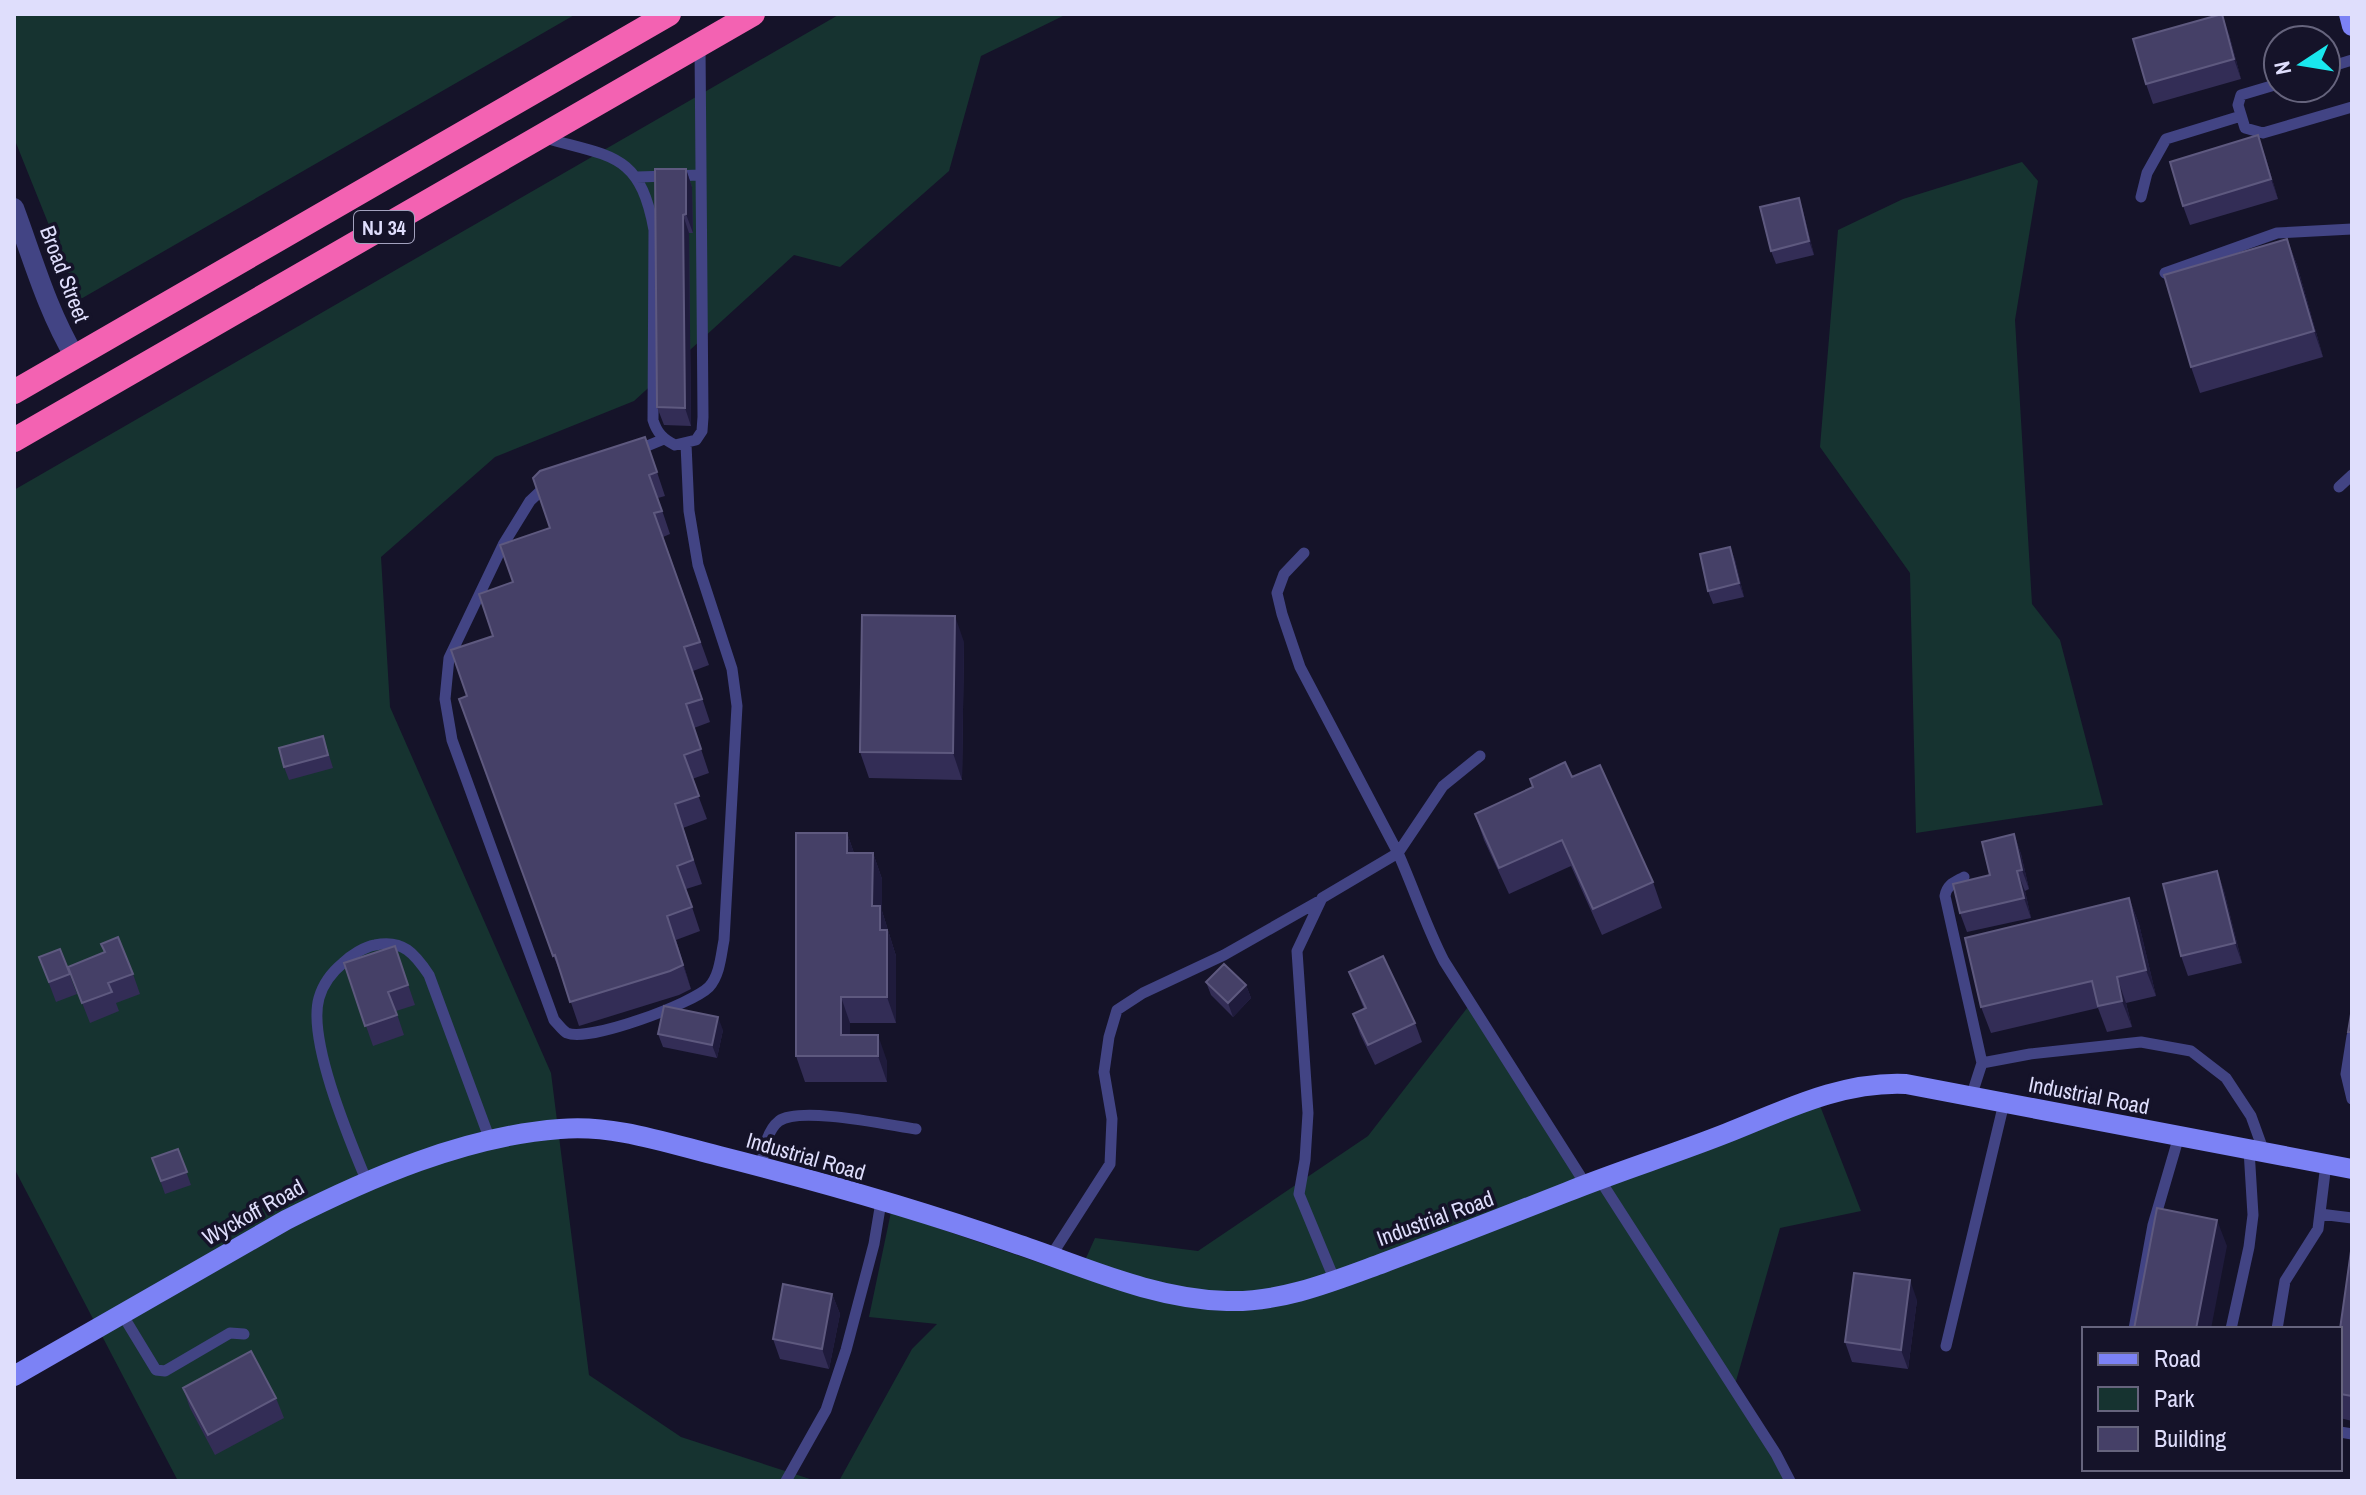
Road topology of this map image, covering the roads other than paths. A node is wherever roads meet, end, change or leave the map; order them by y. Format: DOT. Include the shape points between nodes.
graph roads {
  1 [pos="669,14"];
  2 [pos="753,14"];
  3 [pos="2349,14"];
  4 [pos="2352,26"];
  5 [pos="700,45"];
  6 [pos="2262,89"];
  7 [pos="2352,107"];
  8 [pos="2241,116"];
  9 [pos="540,137"];
  10 [pos="701,175"];
  11 [pos="637,177"];
  12 [pos="2141,197"];
  13 [pos="14,208"];
  14 [pos="2352,229"];
  15 [pos="2165,273"];
  16 [pos="75,357"];
  17 [pos="14,392"];
  18 [pos="664,439"];
  19 [pos="14,440"];
  20 [pos="686,444"];
  21 [pos="620,456"];
  22 [pos="2352,475"];
  23 [pos="561,479"];
  24 [pos="2339,487"];
  25 [pos="1304,553"];
  26 [pos="1480,756"];
  27 [pos="1398,853"];
  28 [pos="1964,877"];
  29 [pos="1321,900"];
  30 [pos="2352,1036"];
  31 [pos="1982,1063"];
  32 [pos="1971,1097"];
  33 [pos="2352,1099"];
  34 [pos="2004,1103"];
  35 [pos="916,1129"];
  36 [pos="534,1132"];
  37 [pos="2179,1136"];
  38 [pos="490,1140"];
  39 [pos="2257,1151"];
  40 [pos="2326,1164"];
  41 [pos="761,1167"];
  42 [pos="2352,1169"];
  43 [pos="367,1182"];
  44 [pos="1593,1183"];
  45 [pos="881,1202"];
  46 [pos="2320,1214"];
  47 [pos="2352,1218"];
  48 [pos="1051,1256"];
  49 [pos="1335,1281"];
  50 [pos="122,1314"];
  51 [pos="2134,1327"];
  52 [pos="2231,1327"];
  53 [pos="2277,1327"];
  54 [pos="244,1334"];
  55 [pos="1946,1346"];
  56 [pos="14,1376"];
  57 [pos="786,1481"];
  58 [pos="1790,1481"];
  1 -- 16 [label="highway, NJ 34"];
  2 -- 5 [label="highway, NJ 34"];
  3 -- 4 [label="street"];
  5 -- 9 [label="highway, NJ 34"];
  5 -- 10 [label="lane"];
  6 -- 8 [label="lane" via="2241,95"];
  7 -- 8 [label="lane" via="2263,133 2245,128"];
  8 -- 12 [label="lane" via="2166,139"];
  9 -- 11 [label="lane" via="621,161"];
  9 -- 19 [label="highway, NJ 34"];
  10 -- 11 [label="lane"];
  10 -- 20 [label="lane" via="703,417 702,431"];
  11 -- 18 [label="lane" via="654,230 653,420"];
  13 -- 16 [label="street, Broad Street" via="57,328"];
  14 -- 15 [label="lane" via="2277,233"];
  16 -- 17 [label="highway, NJ 34"];
  18 -- 20 [label="lane"];
  18 -- 21 [label="lane"];
  20 -- 23 [label="lane" via="698,565 732,669 737,706 720,966 711,984 686,1002 585,1035 566,1033 554,1020 452,740 445,699 449,658 503,545 530,501"];
  22 -- 24 [label="lane"];
  25 -- 27 [label="lane" via="1284,574 1277,593 1282,614 1300,667"];
  26 -- 27 [label="lane" via="1443,786"];
  27 -- 29 [label="lane"];
  27 -- 44 [label="lane" via="1444,961"];
  28 -- 31 [label="lane" via="1946,889 1945,896"];
  29 -- 48 [label="lane" via="1117,1010 1104,1072 1112,1119 1110,1164"];
  29 -- 49 [label="lane" via="1297,951 1308,1113 1299,1194"];
  30 -- 33 [label="lane" via="2346,1074"];
  31 -- 32 [label="lane"];
  31 -- 39 [label="lane" via="2141,1042 2191,1051 2226,1078 2251,1116"];
  32 -- 34 [label="street, Industrial Road"];
  32 -- 44 [label="street, Industrial Road" via="1906,1084 1846,1089"];
  34 -- 37 [label="street, Industrial Road"];
  34 -- 55 [label="lane"];
  35 -- 41 [label="lane" via="794,1115 778,1122 768,1136"];
  36 -- 38 [label="street, Wyckoff Road"];
  36 -- 41 [label="street, Industrial Road" via="591,1128"];
  37 -- 39 [label="street, Industrial Road"];
  37 -- 51 [label="lane" via="2153,1225"];
  38 -- 43 [label="street, Wyckoff Road"];
  38 -- 43 [label="lane" via="429,975 415,955 398,944 374,945 331,974 318,1000 324,1064"];
  39 -- 40 [label="street, Industrial Road"];
  39 -- 52 [label="lane" via="2249,1247"];
  40 -- 42 [label="street, Industrial Road"];
  40 -- 46 [label="lane"];
  41 -- 45 [label="street, Industrial Road"];
  43 -- 50 [label="street, Wyckoff Road" via="286,1220"];
  44 -- 49 [label="street, Industrial Road"];
  44 -- 58 [label="lane"];
  45 -- 48 [label="street, Industrial Road"];
  45 -- 57 [label="lane" via="866,1275 826,1410"];
  46 -- 47 [label="lane"];
  46 -- 53 [label="lane" via="2318,1229 2285,1281"];
  48 -- 49 [label="street, Industrial Road" via="1129,1284 1213,1300 1270,1298"];
  50 -- 54 [label="lane" via="156,1370 165,1371 230,1333"];
  50 -- 56 [label="street, Wyckoff Road"];
}
